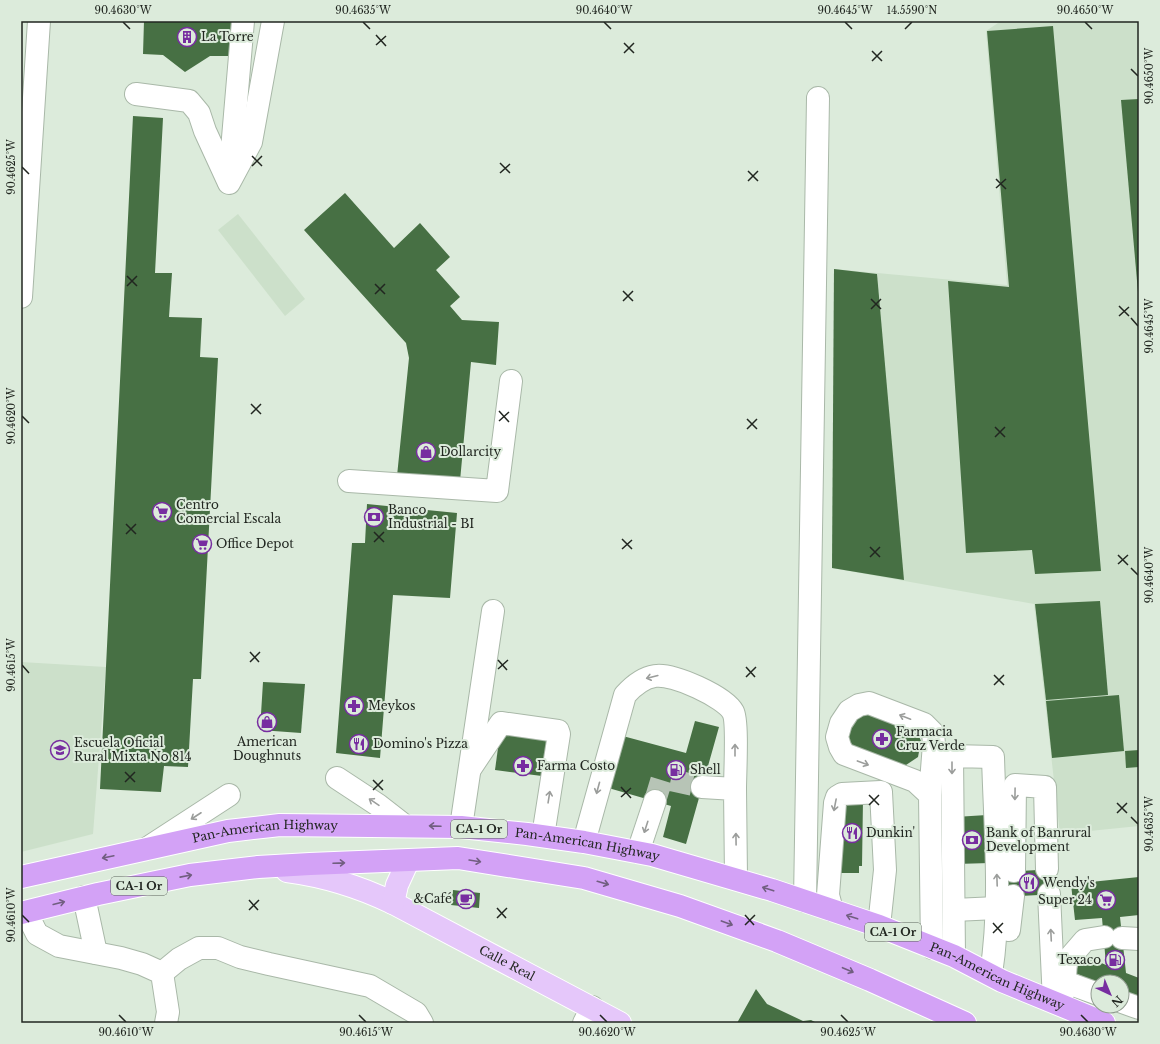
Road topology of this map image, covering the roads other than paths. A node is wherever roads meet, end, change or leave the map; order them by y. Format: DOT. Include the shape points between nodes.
graph roads {
  1 [pos="39,21"];
  2 [pos="243,21"];
  3 [pos="273,21"];
  4 [pos="136,94"];
  5 [pos="818,98"];
  6 [pos="229,182"];
  7 [pos="21,297"];
  8 [pos="510,381"];
  9 [pos="349,480"];
  10 [pos="493,611"];
  11 [pos="808,737"];
  12 [pos="837,737"];
  13 [pos="934,744"];
  14 [pos="470,769"];
  15 [pos="898,776"];
  16 [pos="337,778"];
  17 [pos="702,787"];
  18 [pos="735,789"];
  19 [pos="229,795"];
  20 [pos="930,795"];
  21 [pos="655,801"];
  22 [pos="406,826"];
  23 [pos="461,827"];
  24 [pos="543,836"];
  25 [pos="584,842"];
  26 [pos="146,848"];
  27 [pos="638,852"];
  28 [pos="408,860"];
  29 [pos="258,867"];
  30 [pos="1047,869"];
  31 [pos="1014,871"];
  32 [pos="21,876"];
  33 [pos="736,878"];
  34 [pos="1049,894"];
  35 [pos="84,897"];
  36 [pos="806,901"];
  37 [pos="1005,902"];
  38 [pos="393,903"];
  39 [pos="832,910"];
  40 [pos="954,910"];
  41 [pos="23,912"];
  42 [pos="879,926"];
  43 [pos="1122,938"];
  44 [pos="932,948"];
  45 [pos="96,953"];
  46 [pos="954,956"];
  47 [pos="162,973"];
  48 [pos="997,977"];
  49 [pos="1065,982"];
  50 [pos="1090,991"];
  51 [pos="1059,1004"];
  52 [pos="588,1015"];
  53 [pos="166,1023"];
  54 [pos="422,1023"];
  55 [pos="620,1023"];
  56 [pos="965,1023"];
  57 [pos="1104,1023"];
  1 -- 7 [label="street"];
  2 -- 6 [label="street"];
  3 -- 6 [label="street" via="251,142"];
  4 -- 6 [label="street" via="189,101 199,113"];
  5 -- 11 [label="street"];
  8 -- 9 [label="street" via="497,491"];
  10 -- 14 [label="street"];
  11 -- 12 [label="street"];
  11 -- 36 [label="street"];
  13 -- 12 [label="street, one-way" via="933,733 924,724 869,703 849,711 841,723"];
  12 -- 15 [label="street, one-way" via="844,754 850,758"];
  13 -- 15 [label="street" via="921,766 910,773"];
  13 -- 20 [label="street"];
  14 -- 23 [label="street"];
  24 -- 14 [label="street, one-way" via="558,731 501,723"];
  15 -- 20 [label="street" via="915,782"];
  22 -- 16 [label="street, one-way"];
  17 -- 18 [label="street"];
  18 -- 25 [label="street, one-way" via="734,714 726,703 683,681 656,676 647,678 638,682 624,695"];
  33 -- 18 [label="street, one-way"];
  19 -- 26 [label="street, one-way"];
  20 -- 44 [label="street"];
  21 -- 27 [label="street, one-way"];
  23 -- 22 [label="highway, Pan-American Highway / CA-1 Or, one-way"];
  22 -- 26 [label="highway, Pan-American Highway / CA-1 Or" via="280,825 228,831"];
  23 -- 24 [label="highway, Pan-American Highway / CA-1 Or"];
  24 -- 25 [label="highway, Pan-American Highway / CA-1 Or"];
  25 -- 27 [label="highway, Pan-American Highway / CA-1 Or"];
  26 -- 32 [label="highway, Pan-American Highway / CA-1 Or, one-way"];
  27 -- 33 [label="highway, Pan-American Highway / CA-1 Or"];
  29 -- 28 [label="highway, CA-1 Or, one-way"];
  28 -- 38 [label="main road" via="397,885"];
  28 -- 56 [label="highway, CA-1 Or, one-way" via="458,858 584,878 680,906 777,940"];
  35 -- 29 [label="highway, CA-1 Or, one-way" via="190,875"];
  29 -- 38 [label="main road, Calle Real" via="315,874 338,880"];
  30 -- 31 [label="street, one-way" via="1045,787 1015,784"];
  36 -- 33 [label="highway, Pan-American Highway / CA-1 Or, one-way"];
  51 -- 34 [label="street, one-way"];
  41 -- 35 [label="highway, CA-1 Or, one-way"];
  35 -- 45 [label="street"];
  36 -- 39 [label="highway, Pan-American Highway / CA-1 Or"];
  37 -- 40 [label="street"];
  37 -- 40 [label="street, one-way" via="993,757 952,756"];
  37 -- 48 [label="street"];
  38 -- 52 [label="main road, Calle Real"];
  42 -- 39 [label="highway, Pan-American Highway / CA-1 Or, one-way"];
  42 -- 39 [label="street, one-way" via="885,870 881,792 842,794 837,797 828,895"];
  40 -- 46 [label="street"];
  41 -- 45 [label="street" via="37,934 59,946"];
  42 -- 44 [label="highway, Pan-American Highway / CA-1 Or"];
  43 -- 49 [label="street" via="1085,940 1066,962"];
  44 -- 46 [label="highway, Pan-American Highway / CA-1 Or"];
  45 -- 47 [label="street" via="142,964"];
  46 -- 48 [label="highway, Pan-American Highway / CA-1 Or"];
  47 -- 53 [label="street" via="168,1012"];
  47 -- 54 [label="street" via="179,959 199,948 218,948 247,959 370,986 416,1013"];
  48 -- 51 [label="highway, Pan-American Highway / CA-1 Or"];
  49 -- 50 [label="street"];
  49 -- 51 [label="street"];
  51 -- 57 [label="highway, Pan-American Highway / CA-1 Or"];
  52 -- 55 [label="main road, Calle Real"];
}
